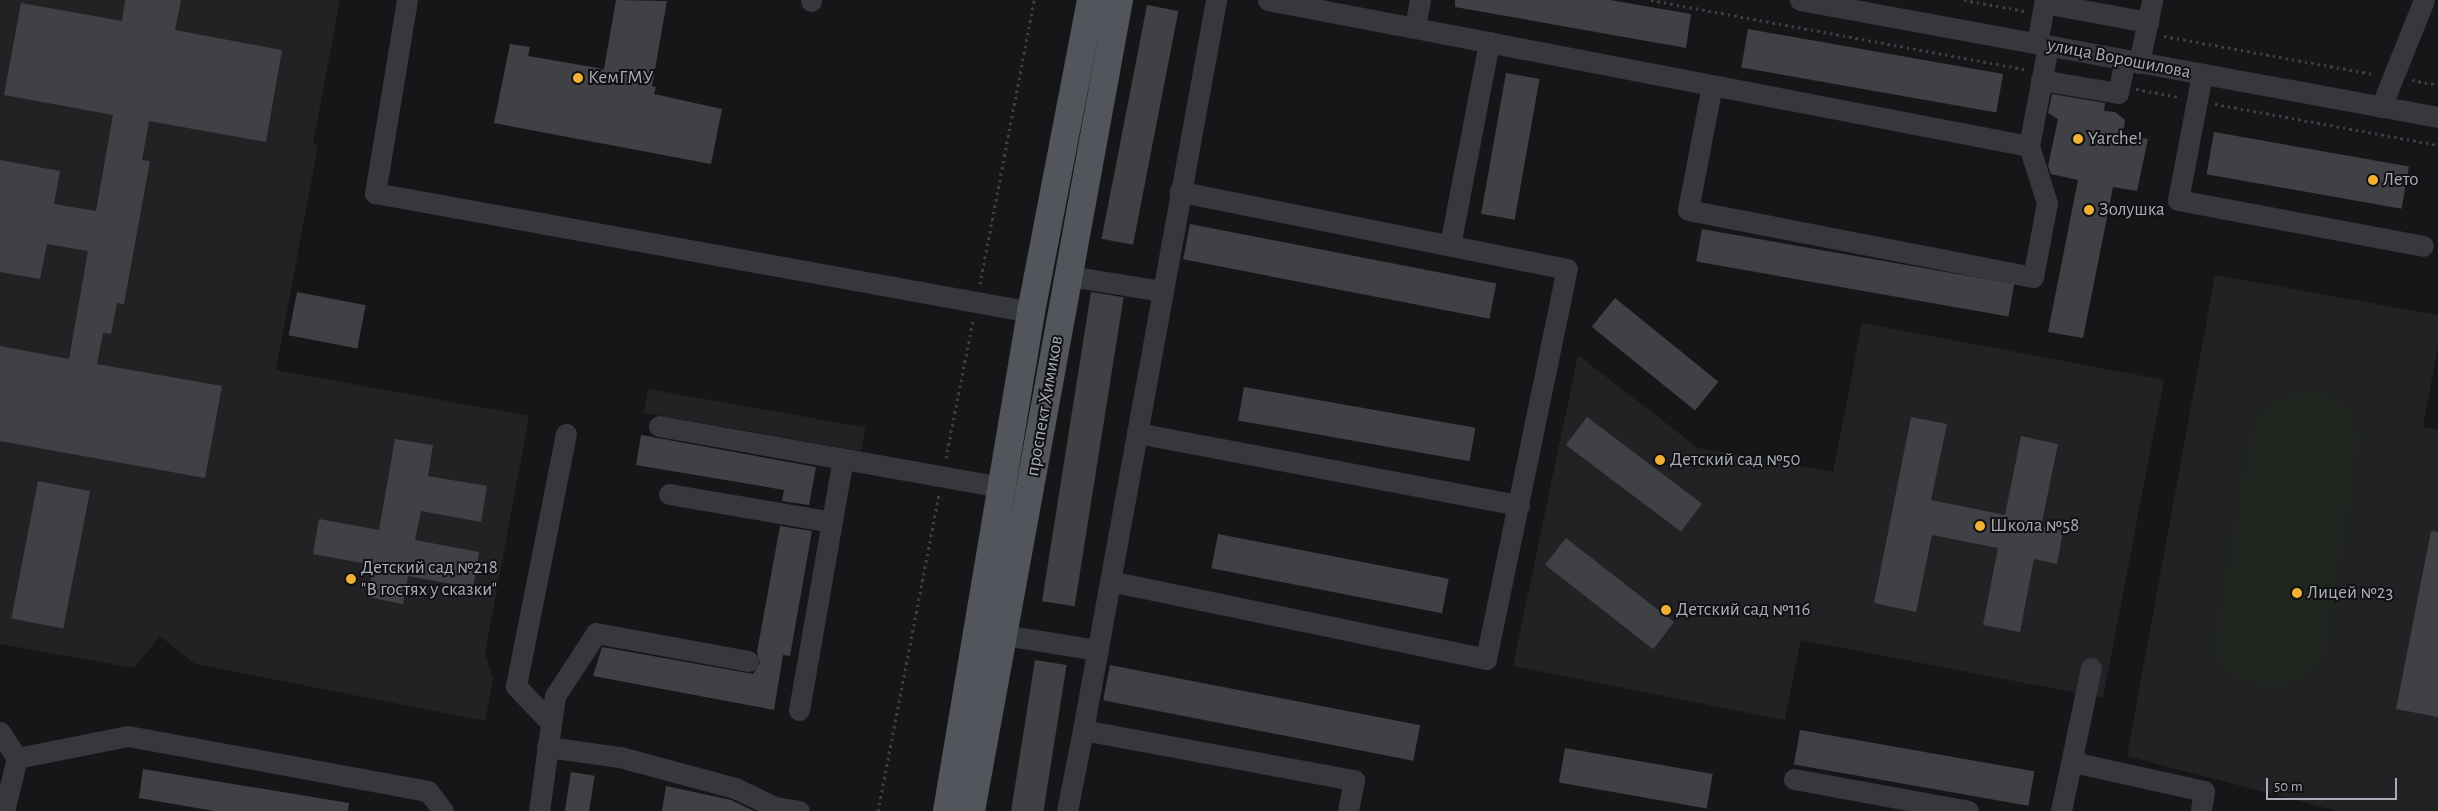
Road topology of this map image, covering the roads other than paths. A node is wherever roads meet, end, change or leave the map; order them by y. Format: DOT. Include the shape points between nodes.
graph roads {
  1 [pos="407,0"];
  2 [pos="1091,0"];
  3 [pos="1119,0"];
  4 [pos="1216,0"];
  5 [pos="1268,0"];
  6 [pos="1420,0"];
  7 [pos="1800,0"];
  8 [pos="2152,0"];
  9 [pos="2424,0"];
  10 [pos="2044,6"];
  11 [pos="2147,27"];
  12 [pos="1415,28"];
  13 [pos="1489,42"];
  14 [pos="2042,44"];
  15 [pos="2132,61"];
  16 [pos="2202,74"];
  17 [pos="2042,80"];
  18 [pos="1712,85"];
  19 [pos="2381,107"];
  20 [pos="2438,118"];
  21 [pos="2029,146"];
  22 [pos="1180,192"];
  23 [pos="1450,246"];
  24 [pos="2423,246"];
  25 [pos="1069,276"];
  26 [pos="1163,291"];
  27 [pos="1031,312"];
  28 [pos="659,426"];
  29 [pos="1137,433"];
  30 [pos="566,434"];
  31 [pos="843,459"];
  32 [pos="1001,487"];
  33 [pos="669,494"];
  34 [pos="1520,506"];
  35 [pos="832,522"];
  36 [pos="1110,581"];
  37 [pos="1003,635"];
  38 [pos="1098,650"];
  39 [pos="748,661"];
  40 [pos="2091,668"];
  41 [pos="799,710"];
  42 [pos="550,722"];
  43 [pos="1083,730"];
  44 [pos="0,732"];
  45 [pos="547,746"];
  46 [pos="17,758"];
  47 [pos="2073,762"];
  48 [pos="1794,779"];
  49 [pos="775,809"];
  50 [pos="4,811"];
  51 [pos="443,811"];
  52 [pos="539,811"];
  53 [pos="799,811"];
  54 [pos="947,811"];
  55 [pos="971,811"];
  56 [pos="1067,811"];
  57 [pos="1348,811"];
  58 [pos="1968,811"];
  59 [pos="2061,811"];
  60 [pos="2201,811"];
  1 -- 27 [label="street" via="376,193"];
  2 -- 27 [label="main road, проспект Химиков"];
  3 -- 25 [label="main road, проспект Химиков"];
  4 -- 22 [label="street"];
  5 -- 12 [label="street"];
  6 -- 12 [label="street"];
  7 -- 14 [label="street, улица Ворошилова"];
  8 -- 11 [label="street"];
  9 -- 19 [label="street"];
  10 -- 11 [label="street"];
  10 -- 14 [label="street"];
  11 -- 15 [label="street"];
  12 -- 13 [label="street"];
  13 -- 18 [label="street"];
  13 -- 23 [label="street"];
  14 -- 15 [label="street, улица Ворошилова"];
  14 -- 17 [label="street"];
  15 -- 16 [label="street, улица Ворошилова"];
  15 -- 17 [label="street" via="2118,93"];
  16 -- 19 [label="street, улица Ворошилова"];
  16 -- 24 [label="street" via="2178,200"];
  17 -- 21 [label="street"];
  18 -- 21 [label="street"];
  18 -- 21 [label="street" via="1688,210 2033,277 2047,203"];
  19 -- 20 [label="street, улица Ворошилова"];
  22 -- 23 [label="street"];
  22 -- 26 [label="street"];
  23 -- 34 [label="street" via="1567,269"];
  25 -- 26 [label="street"];
  25 -- 37 [label="main road, проспект Химиков"];
  26 -- 29 [label="street"];
  27 -- 32 [label="main road, проспект Химиков"];
  28 -- 31 [label="street"];
  29 -- 34 [label="street"];
  29 -- 36 [label="street"];
  30 -- 42 [label="street" via="516,686"];
  31 -- 32 [label="street"];
  31 -- 35 [label="street"];
  32 -- 54 [label="main road, проспект Химиков"];
  33 -- 35 [label="street"];
  34 -- 36 [label="street" via="1486,659"];
  35 -- 41 [label="street"];
  36 -- 38 [label="street"];
  37 -- 38 [label="street"];
  37 -- 55 [label="main road, проспект Химиков"];
  38 -- 43 [label="street"];
  39 -- 42 [label="street" via="596,633 555,696"];
  40 -- 47 [label="street"];
  42 -- 45 [label="street"];
  43 -- 56 [label="street"];
  43 -- 57 [label="street" via="1354,780"];
  44 -- 46 [label="street"];
  45 -- 49 [label="street" via="620,757 735,788"];
  45 -- 52 [label="street"];
  46 -- 50 [label="street"];
  46 -- 51 [label="street" via="128,736 428,791"];
  47 -- 59 [label="street"];
  47 -- 60 [label="street" via="2204,791"];
  48 -- 58 [label="street"];
  49 -- 53 [label="street"];
}
